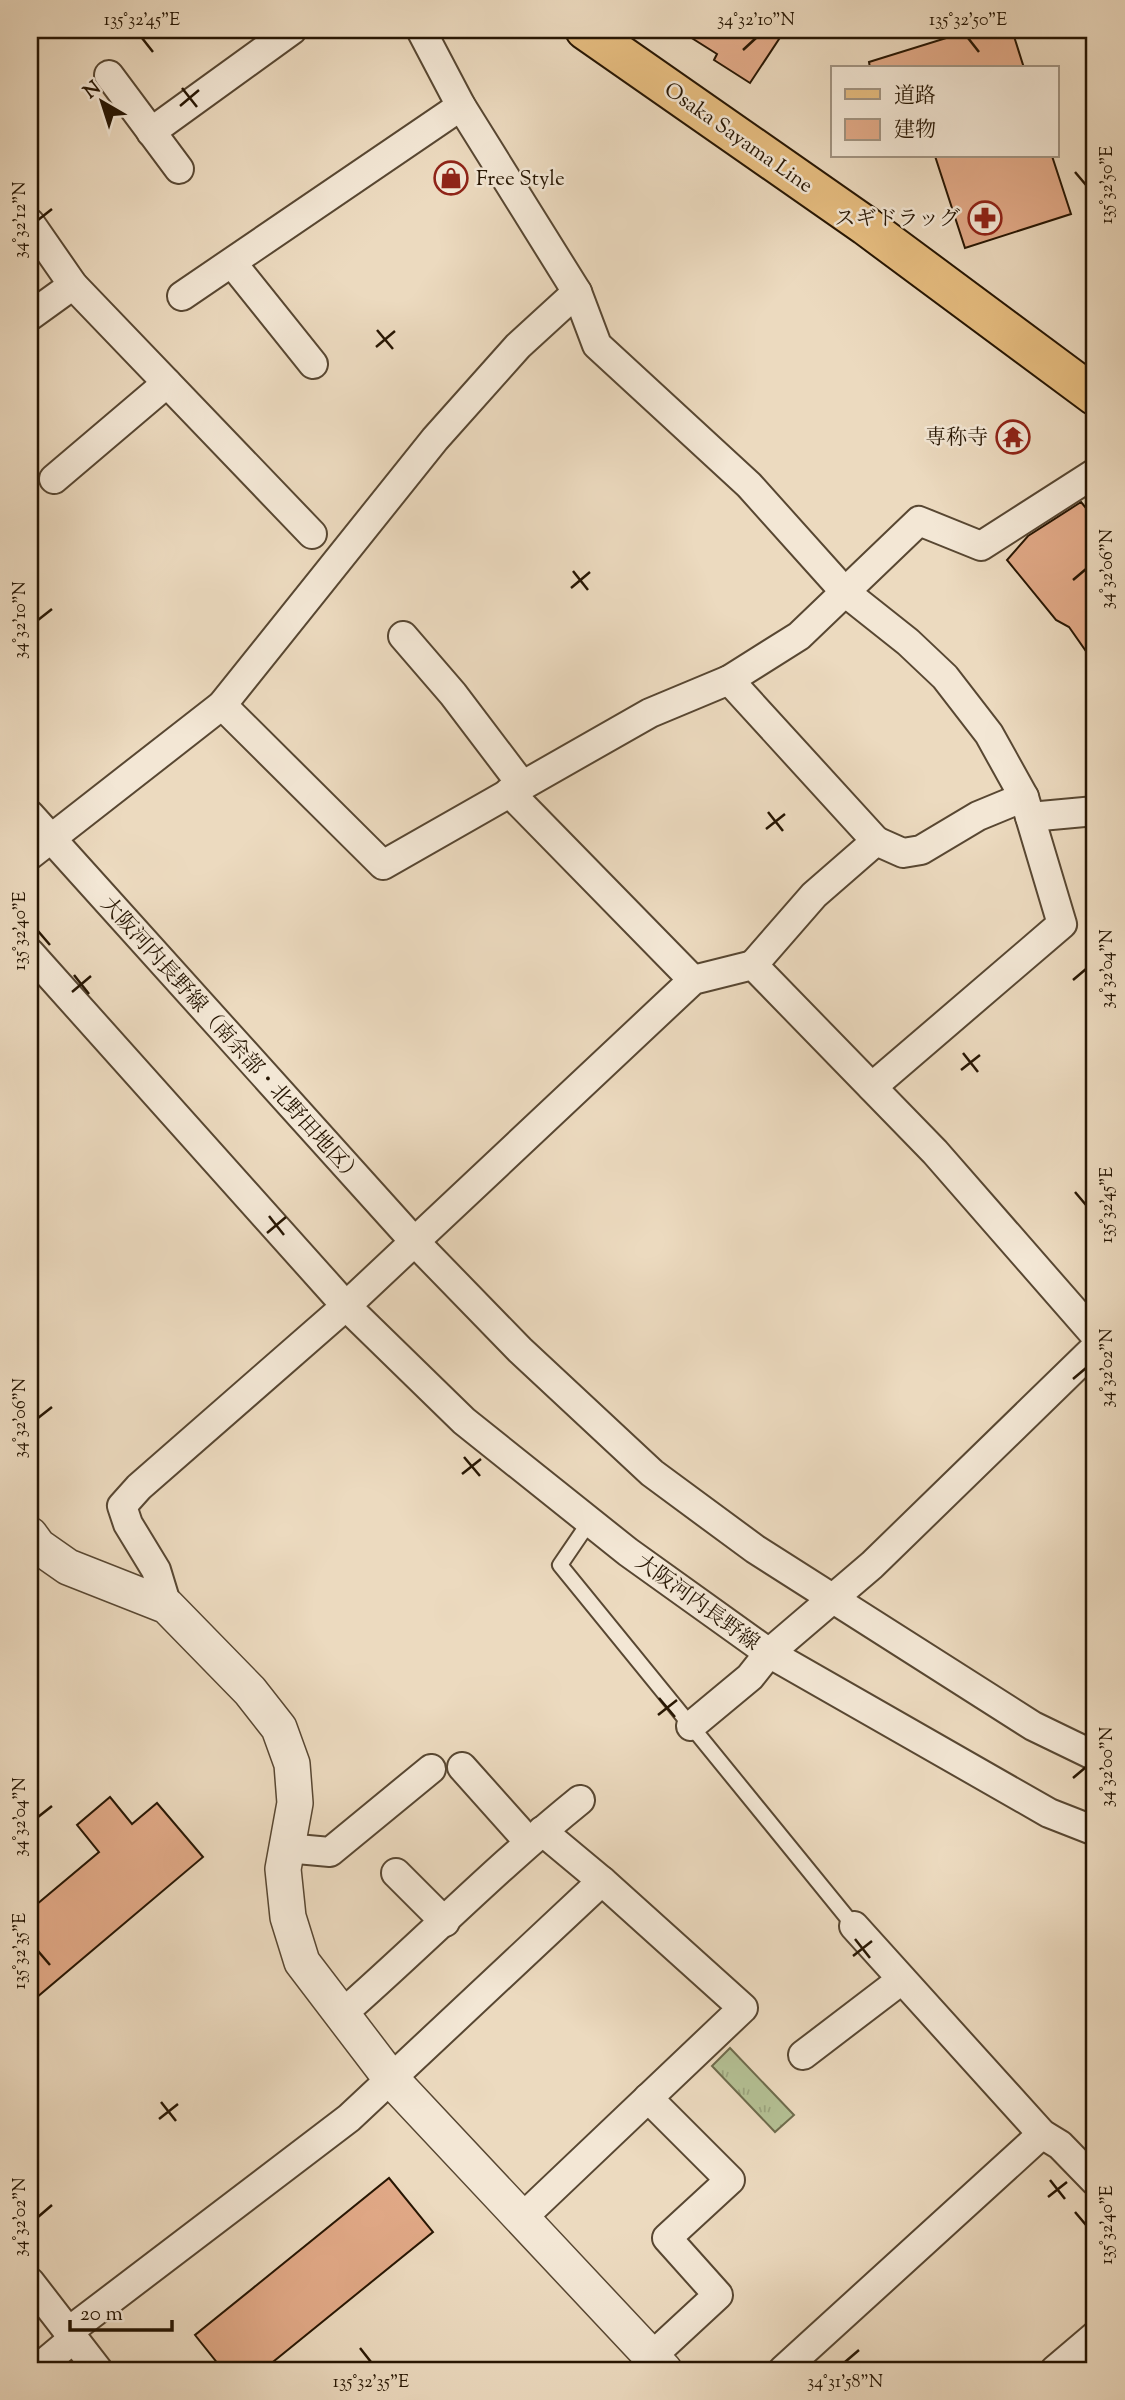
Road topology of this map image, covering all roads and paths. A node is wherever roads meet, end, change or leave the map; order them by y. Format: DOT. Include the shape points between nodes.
graph roads {
  1 [pos="292,30"];
  2 [pos="421,30"];
  3 [pos="585,30"];
  4 [pos="109,75"];
  5 [pos="461,106"];
  6 [pos="151,132"];
  7 [pos="179,169"];
  8 [pos="30,223"];
  9 [pos="232,263"];
  10 [pos="73,285"];
  11 [pos="577,292"];
  12 [pos="183,296"];
  13 [pos="30,316"];
  14 [pos="313,364"];
  15 [pos="167,383"];
  16 [pos="1095,396"];
  17 [pos="1095,472"];
  18 [pos="54,479"];
  19 [pos="312,534"];
  20 [pos="845,592"];
  21 [pos="403,636"];
  22 [pos="729,680"];
  23 [pos="222,705"];
  24 [pos="515,788"];
  25 [pos="1027,807"];
  26 [pos="1095,811"];
  27 [pos="30,815"];
  28 [pos="876,841"];
  29 [pos="40,847"];
  30 [pos="30,953"];
  31 [pos="752,965"];
  32 [pos="692,981"];
  33 [pos="872,1087"];
  34 [pos="414,1241"];
  35 [pos="346,1306"];
  36 [pos="1095,1335"];
  37 [pos="1095,1348"];
  38 [pos="590,1521"];
  39 [pos="30,1535"];
  40 [pos="833,1597"];
  41 [pos="167,1606"];
  42 [pos="769,1653"];
  43 [pos="691,1726"];
  44 [pos="1095,1756"];
  45 [pos="462,1767"];
  46 [pos="431,1769"];
  47 [pos="580,1800"];
  48 [pos="1095,1831"];
  49 [pos="535,1837"];
  50 [pos="286,1848"];
  51 [pos="396,1873"];
  52 [pos="602,1881"];
  53 [pos="445,1922"];
  54 [pos="854,1926"];
  55 [pos="900,1981"];
  56 [pos="342,2014"];
  57 [pos="803,2055"];
  58 [pos="392,2080"];
  59 [pos="648,2098"];
  60 [pos="1042,2134"];
  61 [pos="1095,2181"];
  62 [pos="521,2219"];
  63 [pos="30,2282"];
  64 [pos="70,2335"];
  65 [pos="1095,2336"];
  66 [pos="657,2363"];
  67 [pos="36,2370"];
  68 [pos="98,2370"];
  69 [pos="783,2370"];
  70 [pos="1055,2370"];
  1 -- 6 [label="street"];
  2 -- 5 [label="street"];
  3 -- 16 [label="main road, Osaka Sayama Line" via="866,226"];
  4 -- 6 [label="street"];
  5 -- 9 [label="street"];
  5 -- 11 [label="street"];
  6 -- 7 [label="street"];
  8 -- 10 [label="street"];
  9 -- 12 [label="street"];
  9 -- 14 [label="street"];
  10 -- 13 [label="street"];
  10 -- 15 [label="street"];
  11 -- 20 [label="street" via="597,345 749,485"];
  11 -- 23 [label="street" via="518,346 435,439"];
  15 -- 18 [label="street"];
  15 -- 19 [label="street"];
  17 -- 20 [label="street" via="981,546 919,521"];
  20 -- 22 [label="street" via="799,636"];
  20 -- 25 [label="street" via="945,677 989,734"];
  21 -- 24 [label="street" via="453,694"];
  22 -- 24 [label="street" via="650,713"];
  22 -- 28 [label="street"];
  23 -- 24 [label="street" via="383,865"];
  23 -- 29 [label="street"];
  24 -- 32 [label="street"];
  25 -- 26 [label="street"];
  25 -- 28 [label="street" via="978,816 921,850 903,853"];
  25 -- 33 [label="street" via="1062,924"];
  27 -- 29 [label="street, 大阪河内長野線（南余部・北野田地区）"];
  28 -- 31 [label="street" via="814,895"];
  29 -- 34 [label="street, 大阪河内長野線（南余部・北野田地区）"];
  30 -- 35 [label="street, 大阪河内長野線"];
  31 -- 32 [label="street"];
  31 -- 33 [label="street"];
  32 -- 34 [label="street"];
  33 -- 36 [label="street"];
  34 -- 35 [label="street"];
  34 -- 40 [label="street" via="520,1350 652,1473 755,1549"];
  35 -- 38 [label="street, 大阪河内長野線" via="464,1421"];
  35 -- 41 [label="street" via="122,1506 156,1570"];
  37 -- 40 [label="street" via="872,1565"];
  38 -- 42 [label="street, 大阪河内長野線"];
  38 -- 43 [label="lane" via="559,1565"];
  39 -- 41 [label="street" via="68,1566"];
  40 -- 42 [label="street"];
  40 -- 44 [label="street" via="1033,1726"];
  41 -- 50 [label="street" via="250,1691 279,1728 292,1764 295,1802"];
  42 -- 43 [label="street" via="750,1677"];
  42 -- 48 [label="street, 大阪河内長野線" via="1049,1813"];
  43 -- 54 [label="lane"];
  45 -- 49 [label="street"];
  46 -- 50 [label="street" via="330,1852"];
  47 -- 49 [label="street"];
  49 -- 52 [label="street"];
  49 -- 53 [label="street"];
  50 -- 56 [label="street" via="282,1869 288,1917 302,1962"];
  51 -- 53 [label="street"];
  52 -- 58 [label="street"];
  52 -- 59 [label="street" via="743,2008"];
  53 -- 56 [label="street"];
  54 -- 55 [label="street"];
  55 -- 57 [label="street"];
  55 -- 60 [label="street"];
  56 -- 58 [label="street"];
  58 -- 62 [label="street"];
  58 -- 64 [label="street"];
  59 -- 62 [label="street"];
  59 -- 66 [label="street" via="730,2180 667,2238 718,2295"];
  60 -- 61 [label="street" via="1060,2145"];
  60 -- 69 [label="street"];
  62 -- 66 [label="street"];
  63 -- 64 [label="street"];
  64 -- 67 [label="street"];
  64 -- 68 [label="street"];
  65 -- 70 [label="street"];
}
